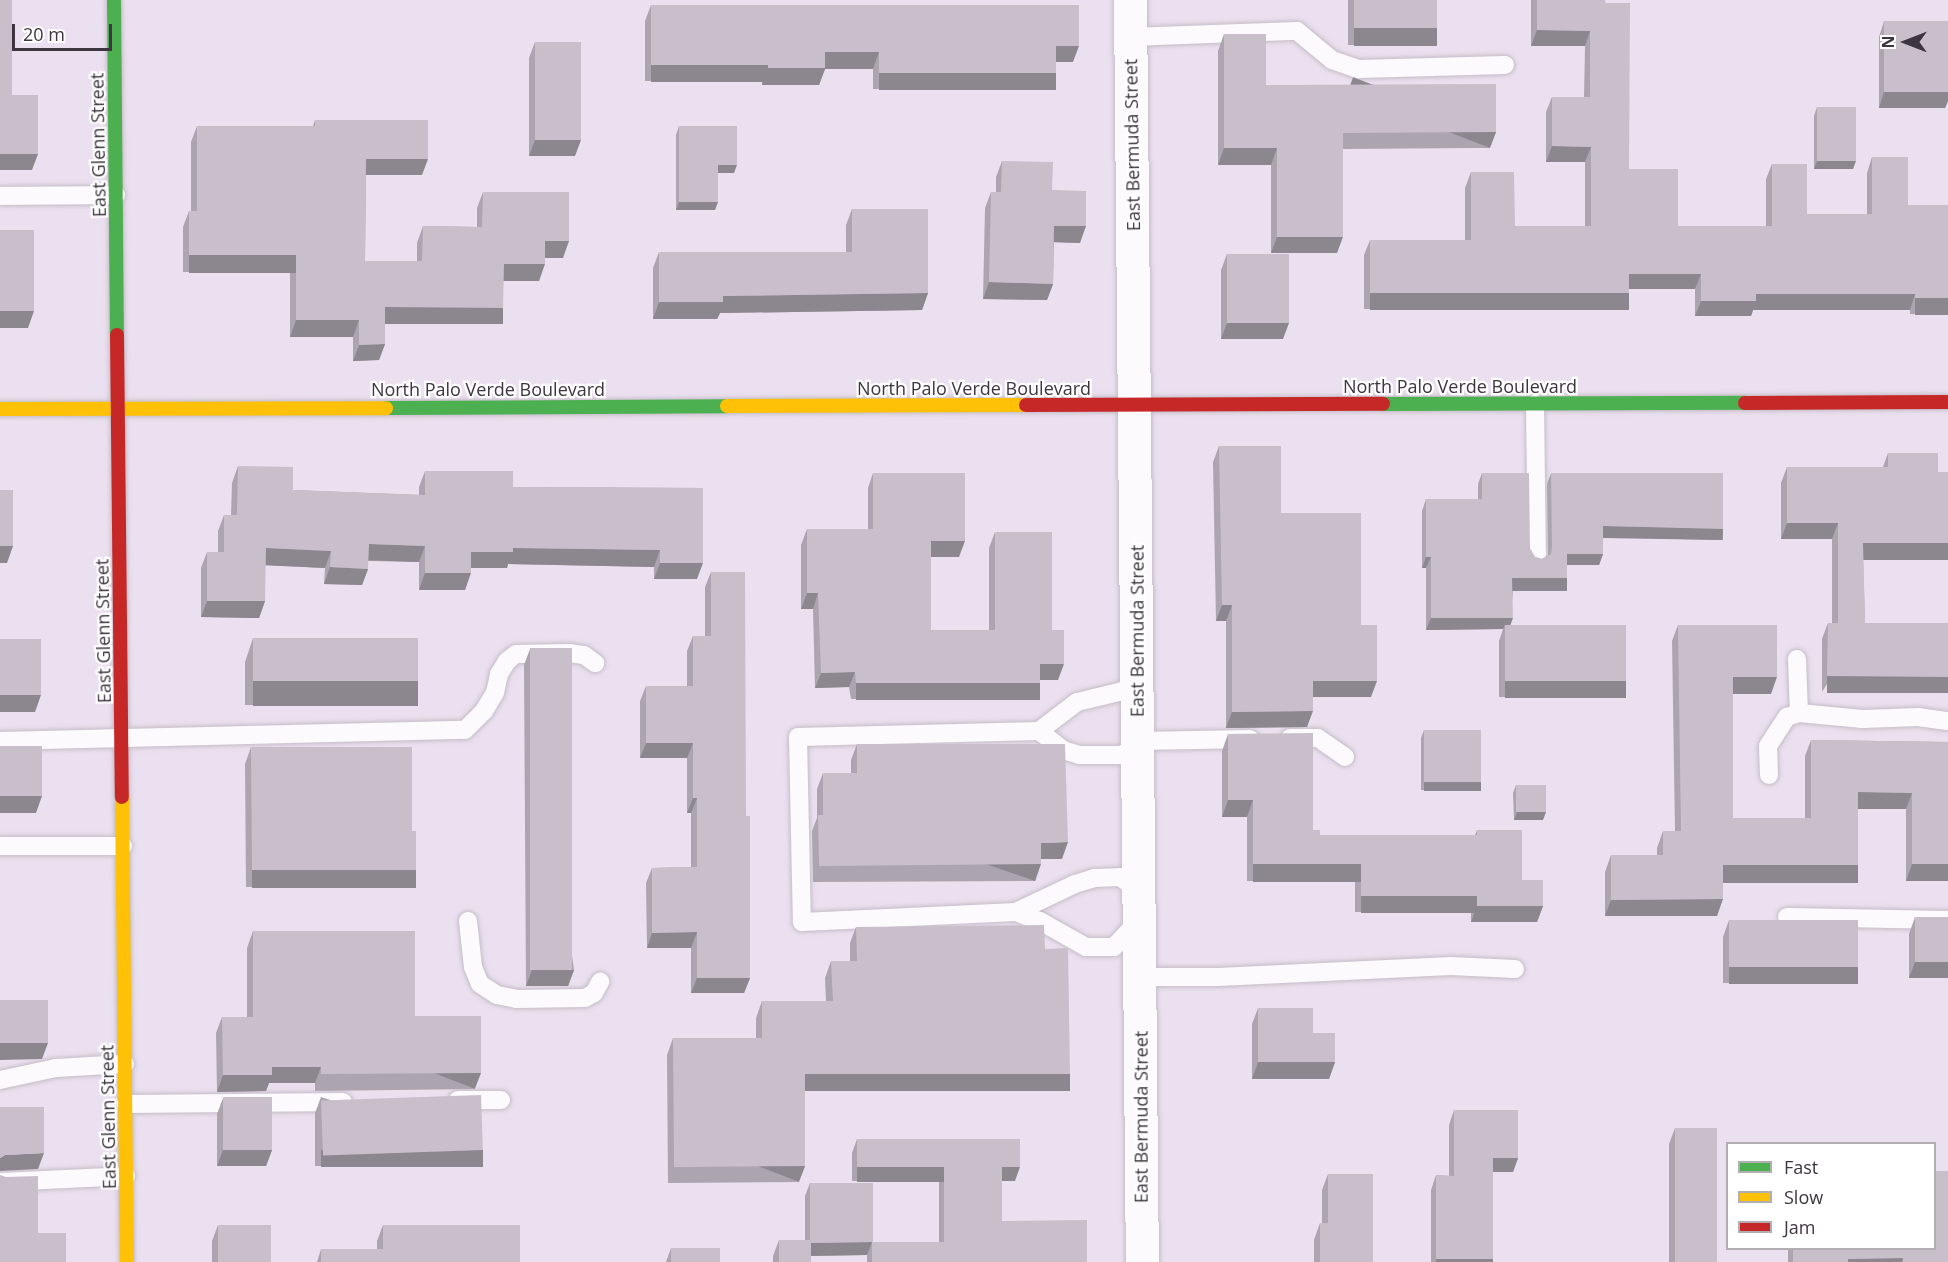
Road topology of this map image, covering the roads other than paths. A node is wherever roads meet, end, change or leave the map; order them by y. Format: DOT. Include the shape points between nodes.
graph roads {
  1 [pos="114,0"];
  2 [pos="1130,0"];
  3 [pos="1130,37"];
  4 [pos="1505,65"];
  5 [pos="116,195"];
  6 [pos="0,196"];
  7 [pos="1948,402"];
  8 [pos="1535,404"];
  9 [pos="1135,405"];
  10 [pos="119,408"];
  11 [pos="0,409"];
  12 [pos="1537,558"];
  13 [pos="1797,659"];
  14 [pos="595,663"];
  15 [pos="1138,695"];
  16 [pos="1799,713"];
  17 [pos="1948,721"];
  18 [pos="1039,731"];
  19 [pos="122,738"];
  20 [pos="0,741"];
  21 [pos="1138,744"];
  22 [pos="1345,756"];
  23 [pos="1769,774"];
  24 [pos="0,846"];
  25 [pos="123,846"];
  26 [pos="1139,905"];
  27 [pos="1016,912"];
  28 [pos="1787,917"];
  29 [pos="1948,920"];
  30 [pos="468,921"];
  31 [pos="1515,969"];
  32 [pos="1140,977"];
  33 [pos="600,982"];
  34 [pos="125,1064"];
  35 [pos="0,1080"];
  36 [pos="501,1100"];
  37 [pos="360,1101"];
  38 [pos="442,1101"];
  39 [pos="126,1104"];
  40 [pos="126,1176"];
  41 [pos="0,1182"];
  42 [pos="127,1262"];
  43 [pos="1142,1262"];
  1 -- 5 [label="street, East Glenn Street"];
  2 -- 3 [label="street, East Bermuda Street"];
  3 -- 4 [label="lane" via="1297,31 1332,60 1358,69"];
  3 -- 9 [label="street, East Bermuda Street"];
  5 -- 6 [label="lane"];
  5 -- 10 [label="street, East Glenn Street"];
  7 -- 8 [label="street, North Palo Verde Boulevard"];
  8 -- 9 [label="street, North Palo Verde Boulevard"];
  8 -- 12 [label="lane"];
  9 -- 10 [label="street, North Palo Verde Boulevard"];
  9 -- 15 [label="street, East Bermuda Street"];
  10 -- 11 [label="street, North Palo Verde Boulevard"];
  10 -- 19 [label="street, East Glenn Street"];
  13 -- 16 [label="lane"];
  14 -- 19 [label="lane" via="584,655 569,653 516,654 503,668 484,711 465,730"];
  15 -- 18 [label="lane" via="1123,691 1077,702"];
  15 -- 21 [label="street, East Bermuda Street"];
  16 -- 17 [label="lane"];
  16 -- 23 [label="lane" via="1786,717 1768,746"];
  18 -- 21 [label="lane" via="1063,750 1079,755 1122,755"];
  18 -- 27 [label="lane" via="798,737 801,922"];
  19 -- 20 [label="lane"];
  19 -- 25 [label="street, East Glenn Street"];
  21 -- 22 [label="lane" via="1318,738"];
  21 -- 26 [label="street, East Bermuda Street"];
  24 -- 25 [label="lane"];
  25 -- 34 [label="street, East Glenn Street"];
  26 -- 27 [label="lane" via="1120,877 1095,878"];
  26 -- 27 [label="lane" via="1114,947 1086,947"];
  26 -- 32 [label="street, East Bermuda Street"];
  28 -- 29 [label="lane"];
  30 -- 33 [label="lane" via="473,967 480,984 497,995 517,999 585,998 594,993"];
  31 -- 32 [label="lane" via="1451,966"];
  32 -- 43 [label="street, East Bermuda Street"];
  34 -- 35 [label="lane" via="56,1068"];
  34 -- 39 [label="street, East Glenn Street"];
  36 -- 38 [label="lane"];
  37 -- 39 [label="lane"];
  39 -- 40 [label="street, East Glenn Street"];
  40 -- 41 [label="lane"];
  40 -- 42 [label="street, East Glenn Street"];
}
